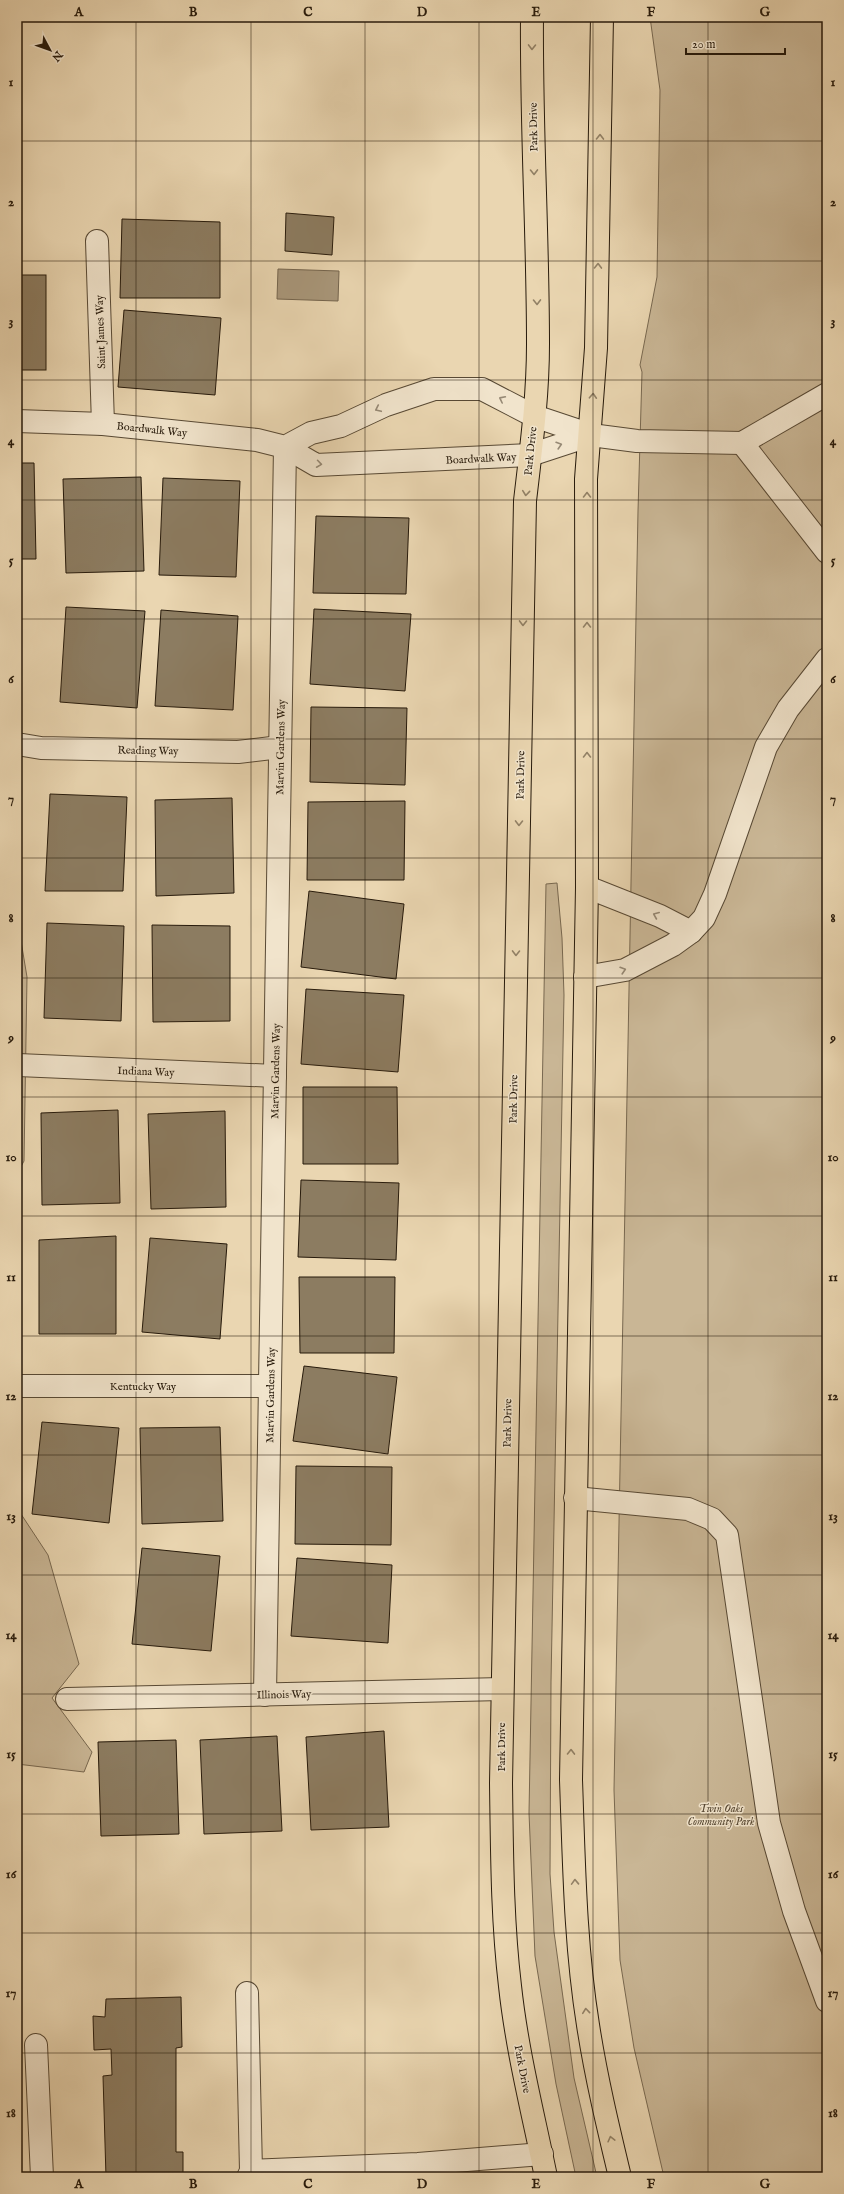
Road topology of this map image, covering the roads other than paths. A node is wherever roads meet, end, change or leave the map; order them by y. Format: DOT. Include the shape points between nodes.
graph roads {
  1 [pos="532,17"];
  2 [pos="602,17"];
  3 [pos="97,241"];
  4 [pos="827,394"];
  5 [pos="534,416"];
  6 [pos="17,421"];
  7 [pos="102,424"];
  8 [pos="591,435"];
  9 [pos="742,443"];
  10 [pos="285,447"];
  11 [pos="530,454"];
  12 [pos="827,552"];
  13 [pos="827,659"];
  14 [pos="17,744"];
  15 [pos="280,746"];
  16 [pos="586,887"];
  17 [pos="691,932"];
  18 [pos="585,977"];
  19 [pos="18,1065"];
  20 [pos="275,1076"];
  21 [pos="17,1386"];
  22 [pos="270,1386"];
  23 [pos="575,1498"];
  24 [pos="502,1689"];
  25 [pos="265,1694"];
  26 [pos="66,1699"];
  27 [pos="247,1994"];
  28 [pos="827,2001"];
  29 [pos="36,2045"];
  30 [pos="542,2154"];
  31 [pos="250,2174"];
  32 [pos="42,2177"];
  33 [pos="546,2177"];
  34 [pos="620,2177"];
  1 -- 5 [label="main road, Park Drive, one-way" via="538,345"];
  8 -- 2 [label="main road, one-way" via="596,348"];
  3 -- 7 [label="street, Saint James Way"];
  4 -- 9 [label="street"];
  5 -- 8 [label="street"];
  5 -- 10 [label="street, one-way" via="482,389 434,389 386,405 341,426 311,433"];
  5 -- 11 [label="main road, Park Drive"];
  6 -- 7 [label="street, Boardwalk Way"];
  7 -- 10 [label="street, Boardwalk Way" via="257,440"];
  8 -- 9 [label="street" via="637,441"];
  11 -- 8 [label="street, Boardwalk Way, one-way"];
  16 -- 8 [label="main road, one-way" via="586,479"];
  9 -- 12 [label="street"];
  10 -- 11 [label="street, Boardwalk Way, one-way" via="316,466"];
  10 -- 15 [label="street, Marvin Gardens Way"];
  11 -- 24 [label="main road, Park Drive, one-way" via="525,501"];
  13 -- 17 [label="street" via="788,709 766,747 715,894 704,918"];
  14 -- 15 [label="street, Reading Way" via="41,748 238,752"];
  15 -- 20 [label="street, Marvin Gardens Way"];
  17 -- 16 [label="street, one-way" via="660,916"];
  16 -- 18 [label="main road"];
  18 -- 17 [label="street, one-way" via="625,970 673,945"];
  18 -- 23 [label="main road"];
  19 -- 20 [label="street, Indiana Way"];
  20 -- 22 [label="street, Marvin Gardens Way"];
  21 -- 22 [label="street, Kentucky Way"];
  22 -- 25 [label="street, Marvin Gardens Way"];
  23 -- 28 [label="street" via="688,1509 712,1519 727,1535 769,1824 794,1911"];
  34 -- 23 [label="main road, one-way" via="602,2105 588,2024 576,1915 571,1780"];
  24 -- 25 [label="street, Illinois Way"];
  24 -- 30 [label="main road, Park Drive" via="503,1891 509,1978 521,2062"];
  25 -- 26 [label="street, Illinois Way"];
  27 -- 31 [label="street"];
  29 -- 32 [label="street"];
  30 -- 31 [label="street"];
  30 -- 33 [label="main road, Park Drive"];
}
